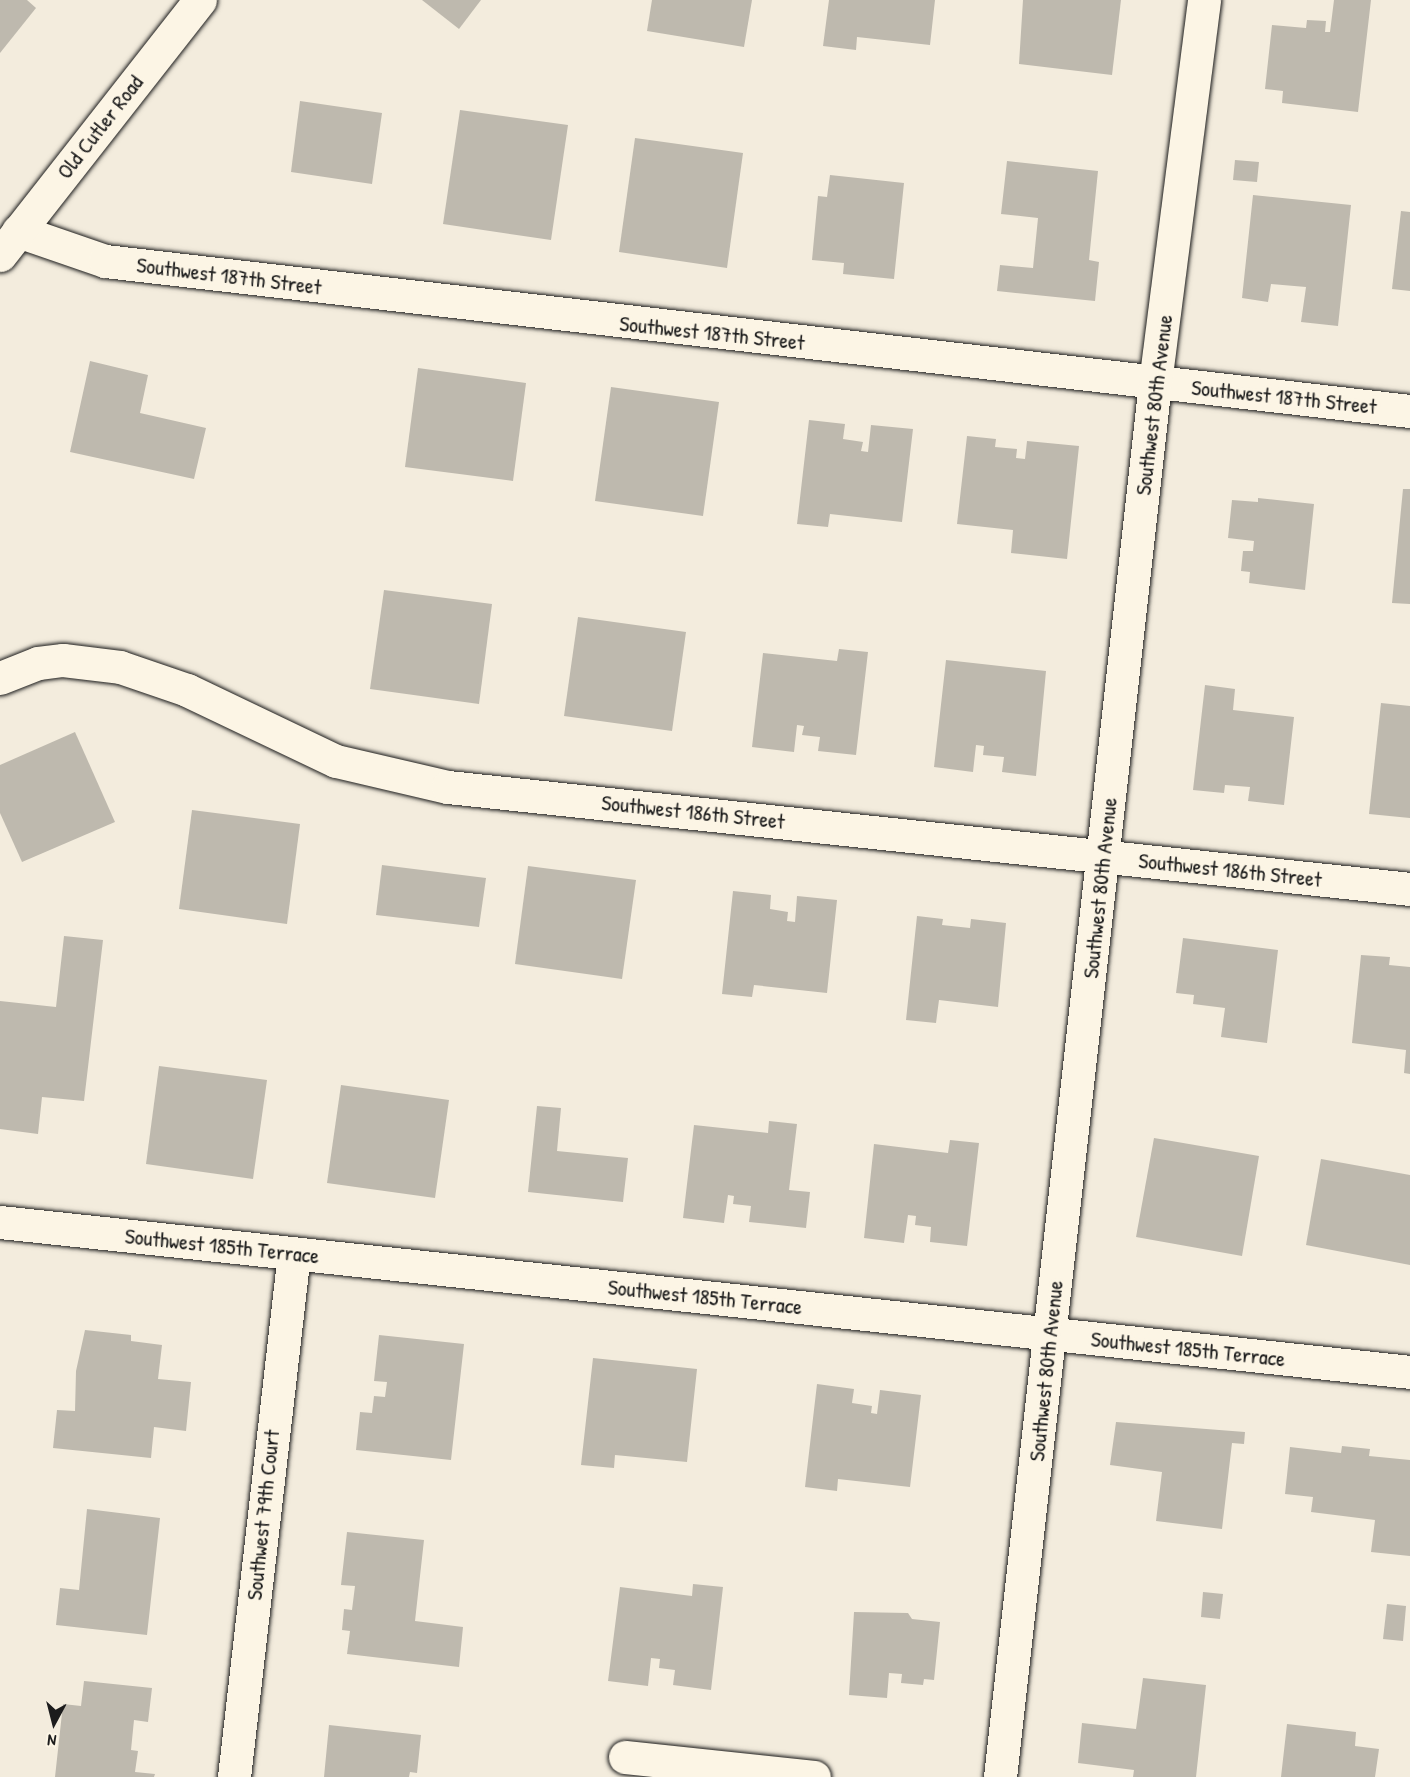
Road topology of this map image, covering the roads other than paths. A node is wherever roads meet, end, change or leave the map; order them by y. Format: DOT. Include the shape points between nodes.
graph roads {
  1 [pos="200,0"];
  2 [pos="1204,0"];
  3 [pos="9,243"];
  4 [pos="1155,383"];
  5 [pos="1410,411"];
  6 [pos="0,678"];
  7 [pos="1104,855"];
  8 [pos="1410,890"];
  9 [pos="0,1222"];
  10 [pos="294,1253"];
  11 [pos="1050,1334"];
  12 [pos="1410,1372"];
  13 [pos="625,1757"];
  14 [pos="234,1777"];
  15 [pos="814,1777"];
  16 [pos="1000,1777"];
  1 -- 3 [label="street, Old Cutler Road"];
  2 -- 4 [label="street, Southwest 80th Avenue"];
  3 -- 4 [label="street, Southwest 187th Street" via="105,261"];
  4 -- 5 [label="street, Southwest 187th Street"];
  4 -- 7 [label="street, Southwest 80th Avenue"];
  6 -- 7 [label="street, Southwest 186th Street" via="38,663 63,660 120,667 187,690 336,761 448,787"];
  7 -- 8 [label="street, Southwest 186th Street"];
  7 -- 11 [label="street, Southwest 80th Avenue"];
  9 -- 10 [label="street, Southwest 185th Terrace"];
  10 -- 11 [label="street, Southwest 185th Terrace"];
  10 -- 14 [label="street, Southwest 79th Court"];
  11 -- 12 [label="street, Southwest 185th Terrace"];
  11 -- 16 [label="street, Southwest 80th Avenue"];
  13 -- 15 [label="street"];
}
